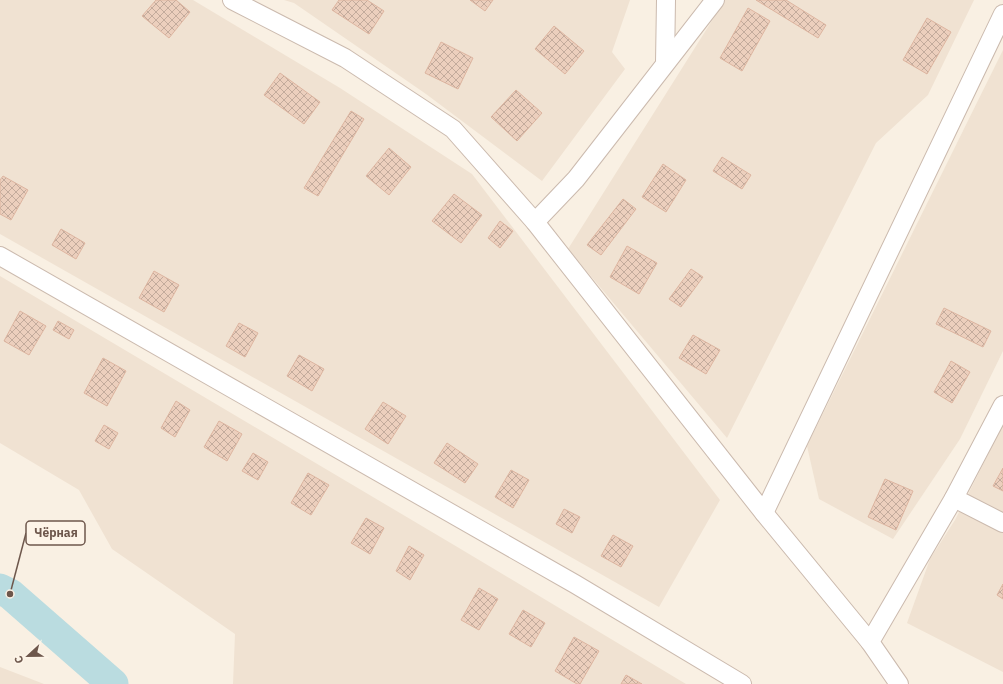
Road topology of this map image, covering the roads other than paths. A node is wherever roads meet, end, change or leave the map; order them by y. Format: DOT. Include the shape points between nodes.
graph roads {
  1 [pos="232,0"];
  2 [pos="666,0"];
  3 [pos="715,0"];
  4 [pos="1003,14"];
  5 [pos="665,63"];
  6 [pos="535,222"];
  7 [pos="0,256"];
  8 [pos="1003,405"];
  9 [pos="954,498"];
  10 [pos="764,513"];
  11 [pos="1003,524"];
  12 [pos="870,642"];
  13 [pos="742,684"];
  14 [pos="899,684"];
  1 -- 6 [label="street" via="345,58 453,129"];
  2 -- 5 [label="street"];
  3 -- 5 [label="street"];
  4 -- 10 [label="street"];
  5 -- 6 [label="street" via="576,179"];
  6 -- 10 [label="street"];
  7 -- 13 [label="street" via="568,580"];
  8 -- 9 [label="street"];
  9 -- 11 [label="street"];
  9 -- 12 [label="street"];
  10 -- 12 [label="street"];
  12 -- 14 [label="street"];
}
